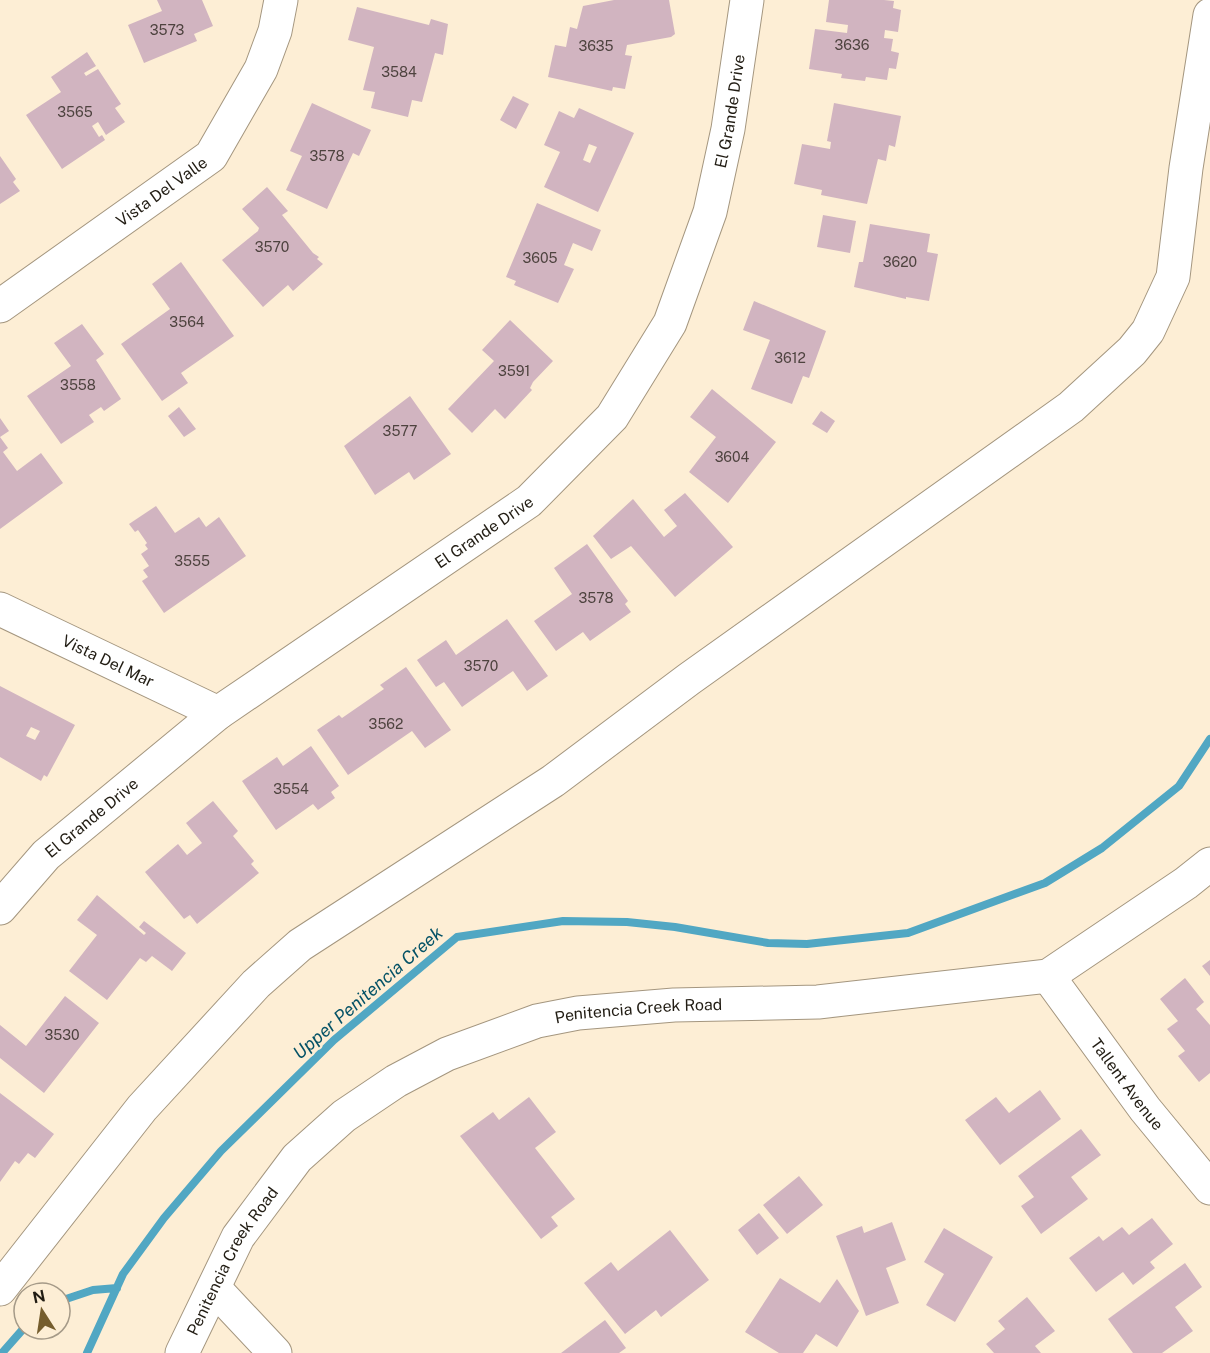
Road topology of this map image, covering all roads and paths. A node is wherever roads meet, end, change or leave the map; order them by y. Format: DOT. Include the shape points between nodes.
graph roads {
  1 [pos="281,0"];
  2 [pos="747,0"];
  3 [pos="1210,15"];
  4 [pos="0,306"];
  5 [pos="0,609"];
  6 [pos="218,713"];
  7 [pos="1210,864"];
  8 [pos="0,908"];
  9 [pos="1048,976"];
  10 [pos="1210,1188"];
  11 [pos="214,1288"];
  12 [pos="0,1289"];
  13 [pos="182,1353"];
  14 [pos="274,1353"];
  1 -- 4 [label="street, Vista Del Valle" via="261,69 212,156"];
  2 -- 6 [label="street, El Grande Drive" via="728,129 710,212 670,323 612,417 529,501"];
  3 -- 12 [label="street" via="1173,277 1148,331 1132,351 1071,407 553,781 300,945 256,984 142,1108"];
  5 -- 6 [label="street, Vista Del Mar"];
  6 -- 8 [label="street, El Grande Drive" via="46,855"];
  7 -- 9 [label="street, Penitencia Creek Road"];
  9 -- 10 [label="street, Tallent Avenue" via="1145,1110"];
  9 -- 11 [label="street, Penitencia Creek Road" via="818,1002 674,1005 578,1013 498,1034 447,1054 396,1081 344,1116 297,1158 238,1237"];
  11 -- 13 [label="street, Penitencia Creek Road"];
  11 -- 14 [label="street"];
}
